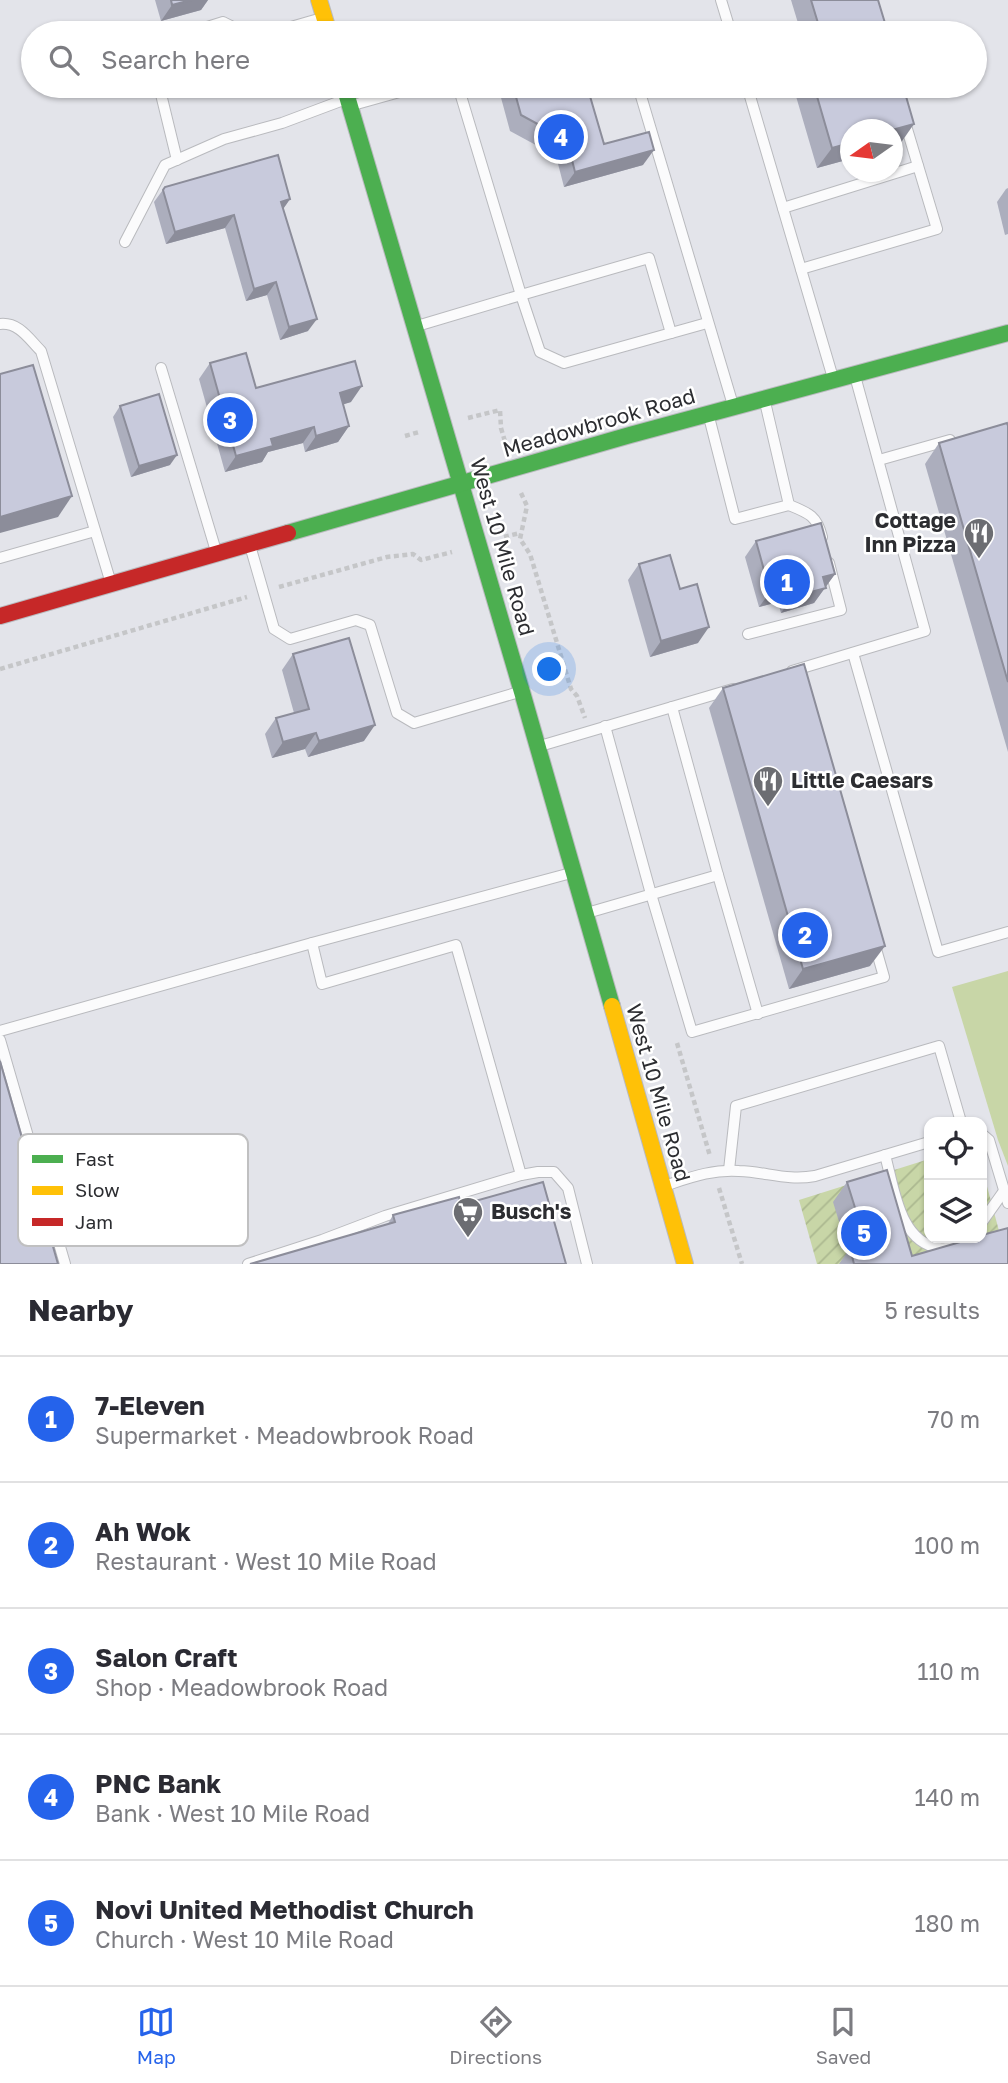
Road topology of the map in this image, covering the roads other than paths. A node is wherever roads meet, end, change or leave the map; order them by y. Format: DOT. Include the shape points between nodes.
graph roads {
  1 [pos="319,0"];
  2 [pos="721,0"];
  3 [pos="326,21"];
  4 [pos="727,21"];
  5 [pos="162,98"];
  6 [pos="345,98"];
  7 [pos="348,98"];
  8 [pos="462,98"];
  9 [pos="642,98"];
  10 [pos="751,98"];
  11 [pos="902,112"];
  12 [pos="177,160"];
  13 [pos="918,166"];
  14 [pos="783,208"];
  15 [pos="125,242"];
  16 [pos="801,269"];
  17 [pos="521,295"];
  18 [pos="708,323"];
  19 [pos="0,324"];
  20 [pos="415,327"];
  21 [pos="671,333"];
  22 [pos="1008,333"];
  23 [pos="161,368"];
  24 [pos="855,375"];
  25 [pos="834,381"];
  26 [pos="765,399"];
  27 [pos="734,407"];
  28 [pos="708,414"];
  29 [pos="966,436"];
  30 [pos="879,460"];
  31 [pos="461,484"];
  32 [pos="789,505"];
  33 [pos="95,531"];
  34 [pos="250,545"];
  35 [pos="217,554"];
  36 [pos="0,558"];
  37 [pos="111,584"];
  38 [pos="0,616"];
  39 [pos="748,634"];
  40 [pos="853,653"];
  41 [pos="798,669"];
  42 [pos="785,673"];
  43 [pos="802,682"];
  44 [pos="748,684"];
  45 [pos="522,692"];
  46 [pos="672,707"];
  47 [pos="605,726"];
  48 [pos="538,747"];
  49 [pos="574,872"];
  50 [pos="718,875"];
  51 [pos="651,894"];
  52 [pos="584,914"];
  53 [pos="1008,932"];
  54 [pos="873,937"];
  55 [pos="312,943"];
  56 [pos="758,1014"];
  57 [pos="0,1031"];
  58 [pos="0,1040"];
  59 [pos="960,1117"];
  60 [pos="27,1134"];
  61 [pos="987,1138"];
  62 [pos="924,1144"];
  63 [pos="886,1155"];
  64 [pos="729,1170"];
  65 [pos="521,1175"];
  66 [pos="663,1186"];
  67 [pos="1004,1191"];
  68 [pos="1008,1203"];
  69 [pos="987,1215"];
  70 [pos="964,1243"];
  71 [pos="60,1246"];
  72 [pos="65,1264"];
  73 [pos="248,1264"];
  74 [pos="587,1264"];
  75 [pos="685,1264"];
  1 -- 3 [label="main road"];
  2 -- 4 [label="lane"];
  5 -- 12 [label="lane"];
  6 -- 12 [label="lane" via="282,123 223,139"];
  7 -- 20 [label="main road, West 10 Mile Road"];
  8 -- 17 [label="lane"];
  9 -- 18 [label="lane"];
  10 -- 14 [label="lane"];
  11 -- 13 [label="lane"];
  12 -- 15 [label="lane" via="165,165"];
  13 -- 14 [label="lane"];
  13 -- 16 [label="lane" via="937,229"];
  14 -- 16 [label="lane"];
  16 -- 25 [label="lane"];
  17 -- 20 [label="lane"];
  17 -- 21 [label="lane" via="540,352 564,363"];
  17 -- 21 [label="lane" via="649,258"];
  18 -- 21 [label="lane"];
  18 -- 27 [label="lane"];
  19 -- 33 [label="lane" via="19,328 41,351"];
  20 -- 31 [label="main road, West 10 Mile Road"];
  22 -- 24 [label="main road, Meadowbrook Road"];
  23 -- 35 [label="lane"];
  24 -- 25 [label="main road, Meadowbrook Road"];
  24 -- 30 [label="lane"];
  25 -- 26 [label="main road, Meadowbrook Road"];
  26 -- 27 [label="main road, Meadowbrook Road"];
  26 -- 32 [label="lane"];
  27 -- 28 [label="main road, Meadowbrook Road"];
  28 -- 31 [label="main road, Meadowbrook Road"];
  28 -- 32 [label="lane" via="735,519"];
  29 -- 30 [label="lane"];
  30 -- 40 [label="lane" via="925,631"];
  31 -- 34 [label="main road, Meadowbrook Road"];
  31 -- 45 [label="main road, West 10 Mile Road"];
  32 -- 39 [label="lane" via="811,513 820,528 841,610"];
  33 -- 36 [label="lane"];
  33 -- 37 [label="lane"];
  34 -- 35 [label="main road, Meadowbrook Road"];
  34 -- 45 [label="lane" via="274,629 290,639 356,620 370,625 397,713 414,723"];
  35 -- 37 [label="main road, Meadowbrook Road"];
  37 -- 38 [label="main road, Meadowbrook Road"];
  40 -- 41 [label="lane"];
  40 -- 53 [label="lane" via="938,952"];
  41 -- 42 [label="lane"];
  41 -- 43 [label="lane"];
  44 -- 46 [label="lane"];
  45 -- 48 [label="main road, West 10 Mile Road"];
  46 -- 47 [label="lane"];
  46 -- 50 [label="lane"];
  47 -- 48 [label="lane"];
  47 -- 51 [label="lane"];
  48 -- 49 [label="main road, West 10 Mile Road"];
  49 -- 52 [label="main road, West 10 Mile Road"];
  49 -- 55 [label="lane"];
  50 -- 51 [label="lane"];
  50 -- 56 [label="lane"];
  51 -- 52 [label="lane"];
  51 -- 56 [label="lane" via="692,1032"];
  52 -- 66 [label="main road, West 10 Mile Road"];
  54 -- 56 [label="lane" via="884,977"];
  55 -- 57 [label="lane"];
  55 -- 65 [label="lane" via="322,984 456,945"];
  58 -- 60 [label="lane"];
  59 -- 64 [label="lane" via="939,1046 736,1106"];
  61 -- 67 [label="lane"];
  62 -- 63 [label="lane"];
  63 -- 64 [label="lane" via="799,1179"];
  63 -- 70 [label="lane" via="909,1230 931,1247 947,1249"];
  64 -- 66 [label="lane"];
  65 -- 73 [label="lane"];
  65 -- 74 [label="lane" via="554,1172 568,1188"];
  66 -- 75 [label="main road, West 10 Mile Road"];
  67 -- 68 [label="lane"];
  67 -- 69 [label="lane"];
  71 -- 72 [label="lane"];
}
